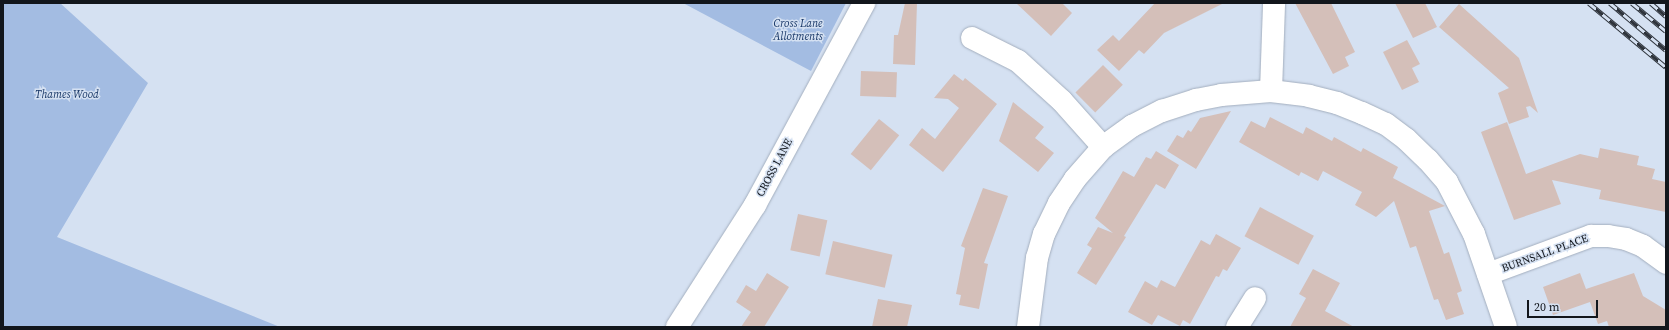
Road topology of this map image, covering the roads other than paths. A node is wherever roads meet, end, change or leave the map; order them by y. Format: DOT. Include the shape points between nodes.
graph roads {
  1 [pos="864,3"];
  2 [pos="1274,3"];
  3 [pos="972,38"];
  4 [pos="1271,91"];
  5 [pos="1103,147"];
  6 [pos="1666,262"];
  7 [pos="1488,274"];
  8 [pos="1255,298"];
  9 [pos="677,327"];
  10 [pos="1028,327"];
  11 [pos="1236,327"];
  12 [pos="1506,327"];
  1 -- 9 [label="street, CROSS LANE" via="755,205"];
  2 -- 4 [label="street"];
  3 -- 5 [label="street" via="1018,62 1041,81"];
  4 -- 5 [label="street" via="1221,95 1162,111 1132,126"];
  4 -- 7 [label="street" via="1337,103 1386,124 1406,139 1447,182 1474,234"];
  5 -- 10 [label="street" via="1075,179 1059,203 1044,234 1037,258"];
  6 -- 7 [label="street, BURNSALL PLACE" via="1643,246 1626,239 1591,236"];
  7 -- 12 [label="street"];
  8 -- 11 [label="street"];
}
